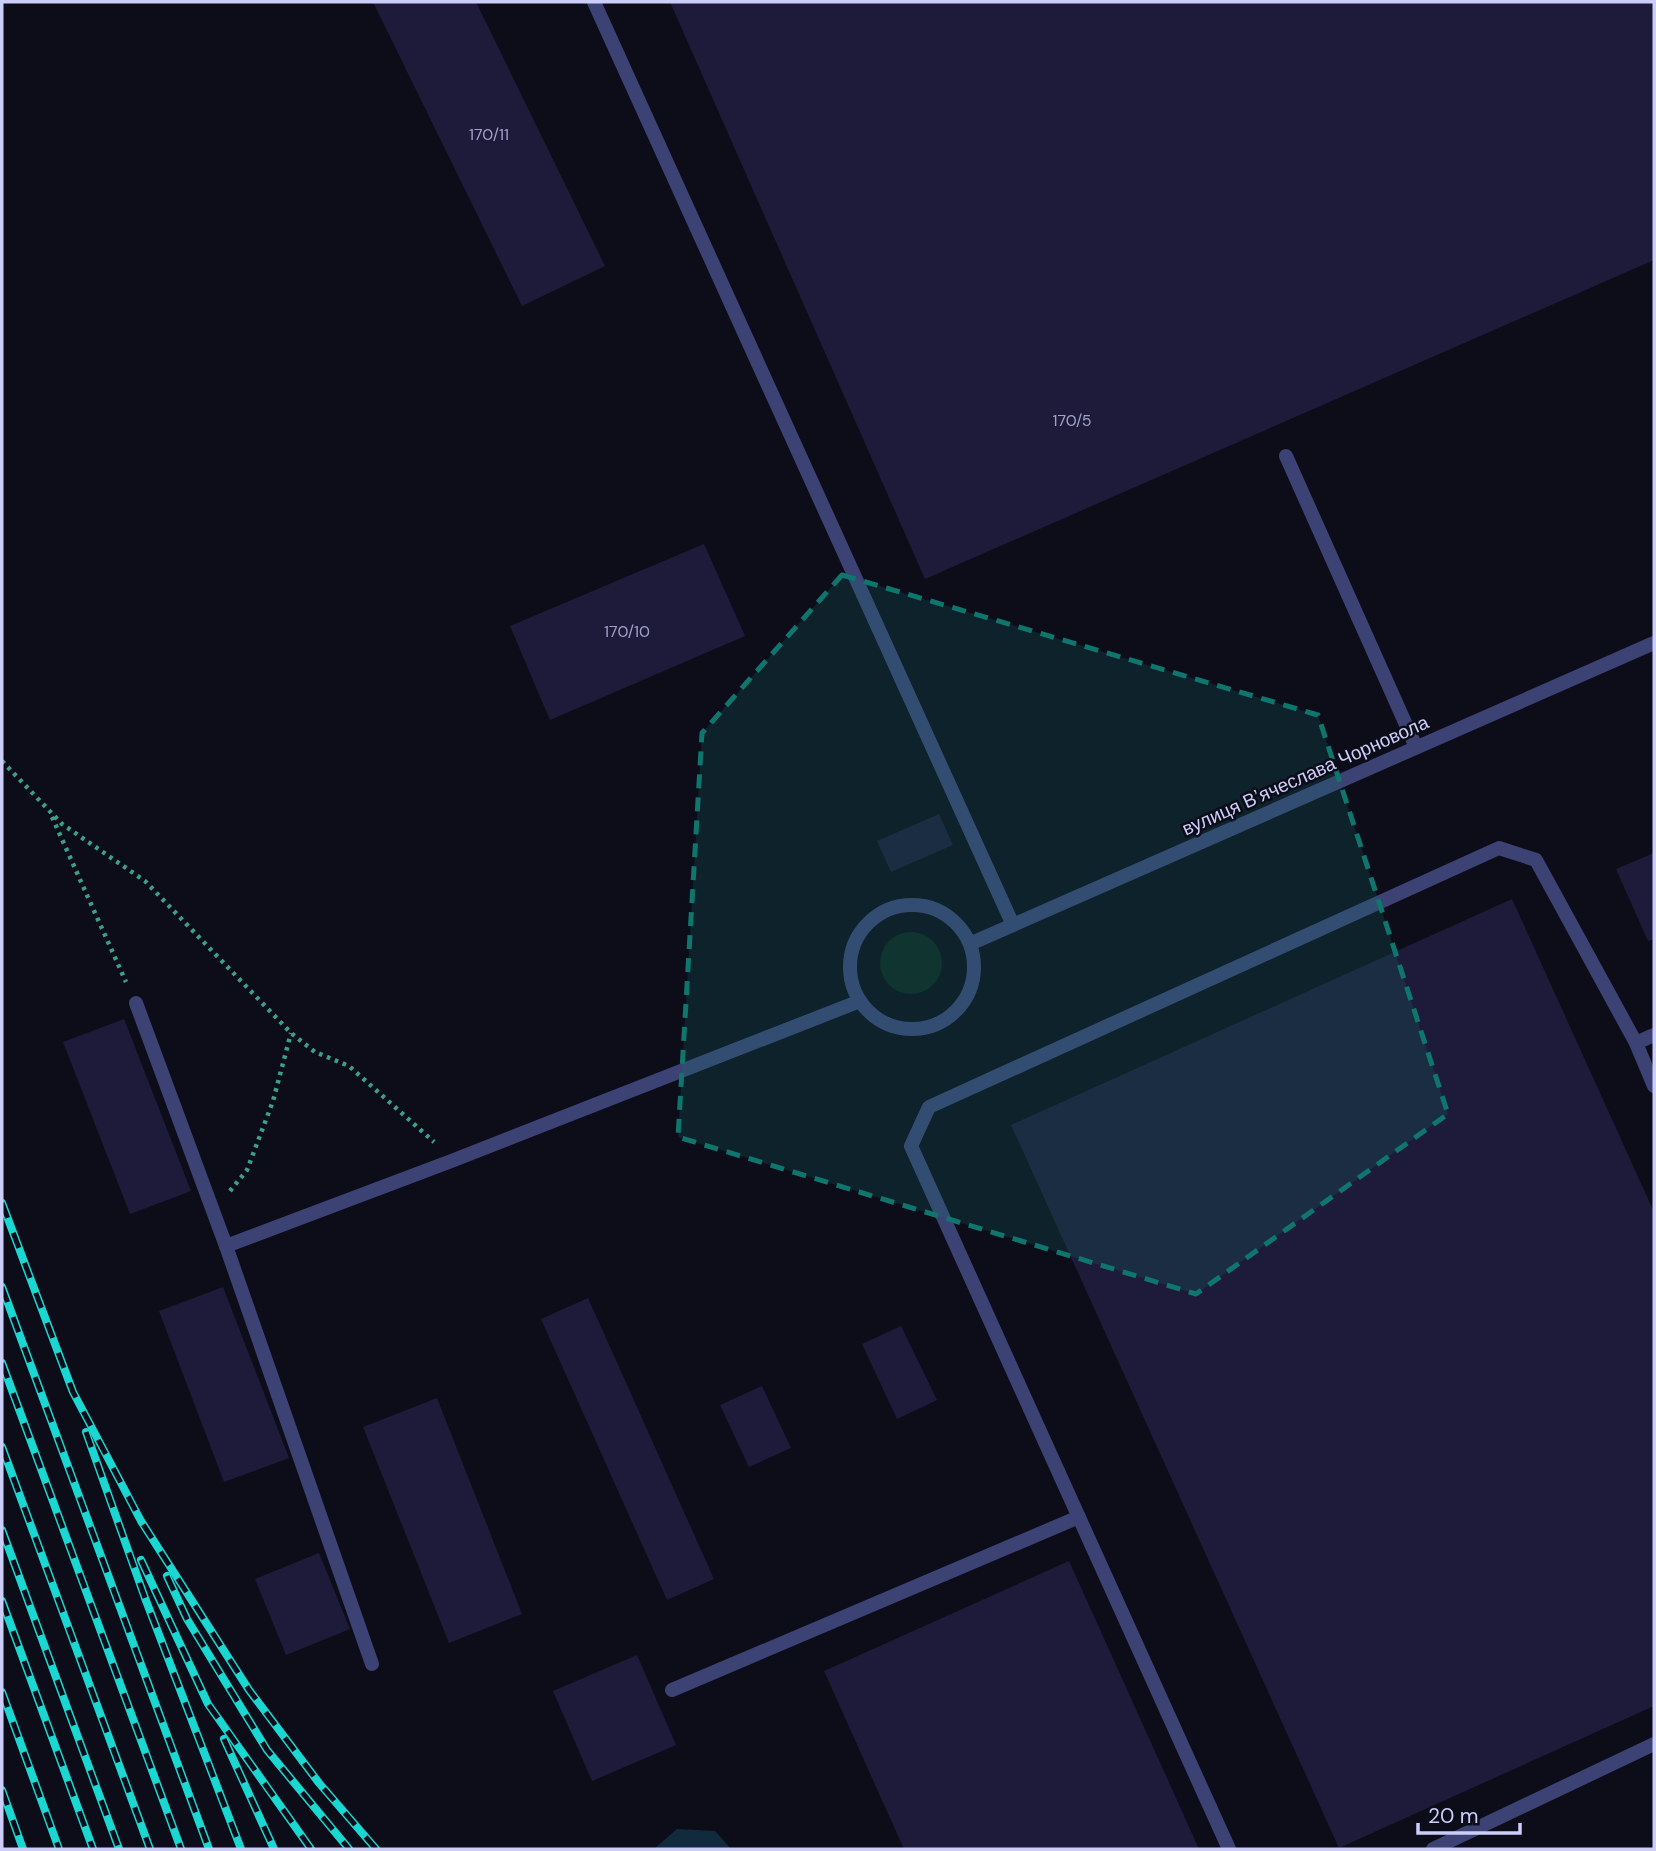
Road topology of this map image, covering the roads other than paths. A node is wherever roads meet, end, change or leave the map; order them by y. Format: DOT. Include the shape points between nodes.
graph roads {
  1 [pos="594,2"];
  2 [pos="1286,456"];
  3 [pos="1654,643"];
  4 [pos="1416,747"];
  5 [pos="1013,925"];
  6 [pos="972,943"];
  7 [pos="860,1001"];
  8 [pos="136,1003"];
  9 [pos="1654,1035"];
  10 [pos="1636,1043"];
  11 [pos="1654,1086"];
  12 [pos="226,1246"];
  13 [pos="1079,1517"];
  14 [pos="372,1664"];
  15 [pos="672,1690"];
  16 [pos="1654,1744"];
  17 [pos="1229,1849"];
  18 [pos="1433,1849"];
  1 -- 5 [label="street"];
  2 -- 4 [label="street"];
  3 -- 4 [label="street, вулиця Вʼячеслава Чорновола"];
  4 -- 5 [label="street, вулиця Вʼячеслава Чорновола"];
  5 -- 6 [label="street, вулиця Вʼячеслава Чорновола"];
  6 -- 7 [label="street" via="972,982 964,1001 933,1026 892,1026"];
  6 -- 7 [label="street" via="941,912 901,905 882,912 854,942 849,962"];
  7 -- 12 [label="street"];
  8 -- 12 [label="street"];
  9 -- 10 [label="street"];
  10 -- 11 [label="street"];
  10 -- 13 [label="street" via="1536,860 1499,848 929,1107 911,1146"];
  12 -- 14 [label="street"];
  13 -- 15 [label="street"];
  13 -- 17 [label="street"];
  16 -- 18 [label="street"];
}
